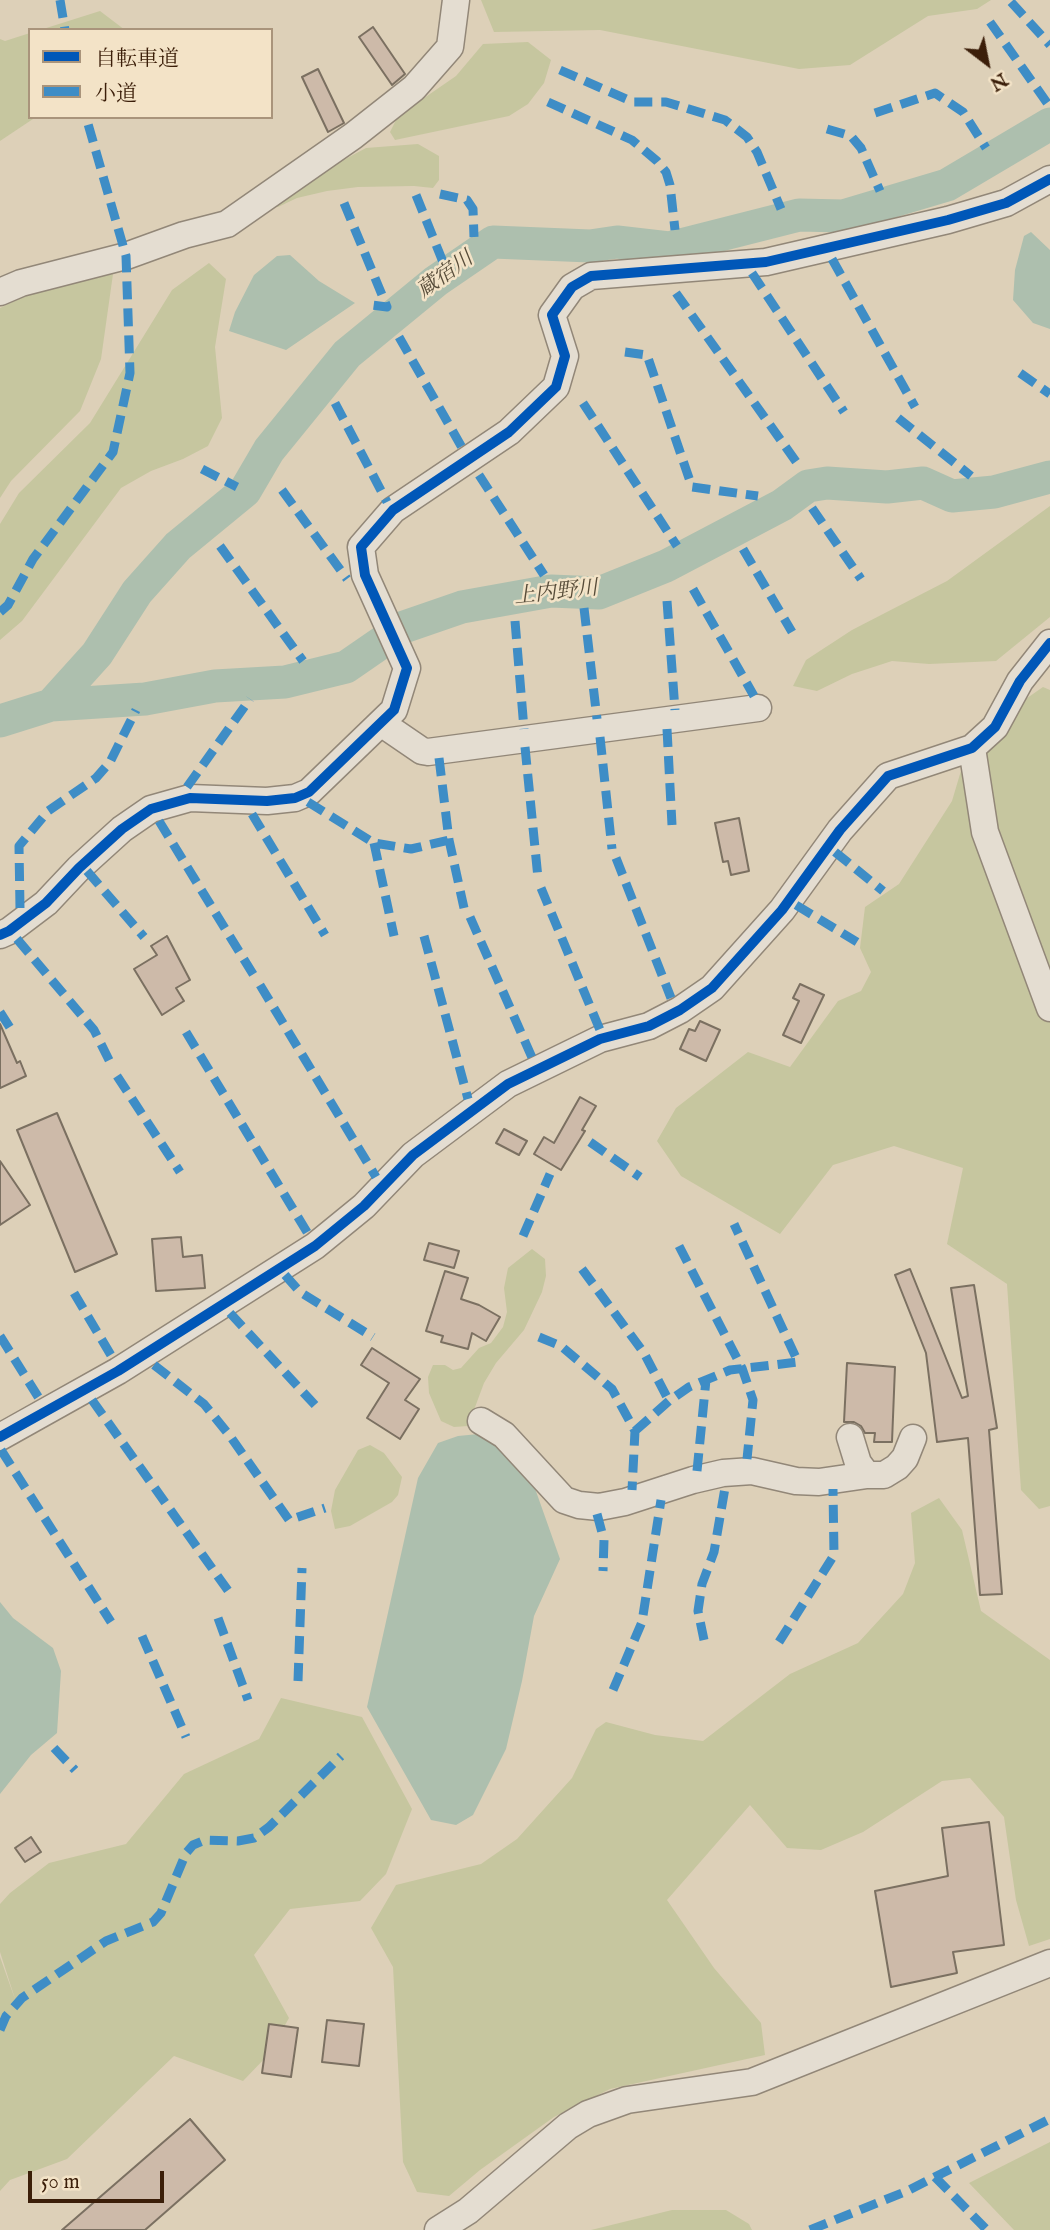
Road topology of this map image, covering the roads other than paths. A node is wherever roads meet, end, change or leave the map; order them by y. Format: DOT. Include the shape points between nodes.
graph roads {
  1 [pos="456,0"];
  2 [pos="1050,179"];
  3 [pos="0,292"];
  4 [pos="1050,643"];
  5 [pos="758,708"];
  6 [pos="381,723"];
  7 [pos="972,748"];
  8 [pos="0,935"];
  9 [pos="1050,1009"];
  10 [pos="481,1421"];
  11 [pos="0,1437"];
  12 [pos="850,1437"];
  13 [pos="913,1438"];
  14 [pos="867,1475"];
  15 [pos="1050,1963"];
  16 [pos="438,2230"];
  1 -- 3 [label="street" via="450,47 414,88 227,224"];
  2 -- 6 [label="street" via="1006,203 948,220 766,262 591,276 572,288 552,315 565,356 556,387 509,432 393,510 361,547 365,575 407,668 394,710"];
  4 -- 7 [label="street" via="1020,681 995,727"];
  5 -- 6 [label="street" via="428,752"];
  6 -- 8 [label="street" via="309,792 295,798 190,798 151,809 122,829 46,903"];
  7 -- 9 [label="street" via="985,832"];
  7 -- 11 [label="street" via="888,776 782,910 712,988 649,1026 600,1039 508,1084 413,1155 364,1206 316,1246 118,1371"];
  10 -- 14 [label="street" via="504,1434 564,1500 579,1505 625,1502 723,1473 752,1471 819,1482"];
  12 -- 14 [label="street"];
  13 -- 14 [label="street" via="897,1467 884,1475"];
  15 -- 16 [label="street" via="752,2082 627,2099 588,2114"];
}
